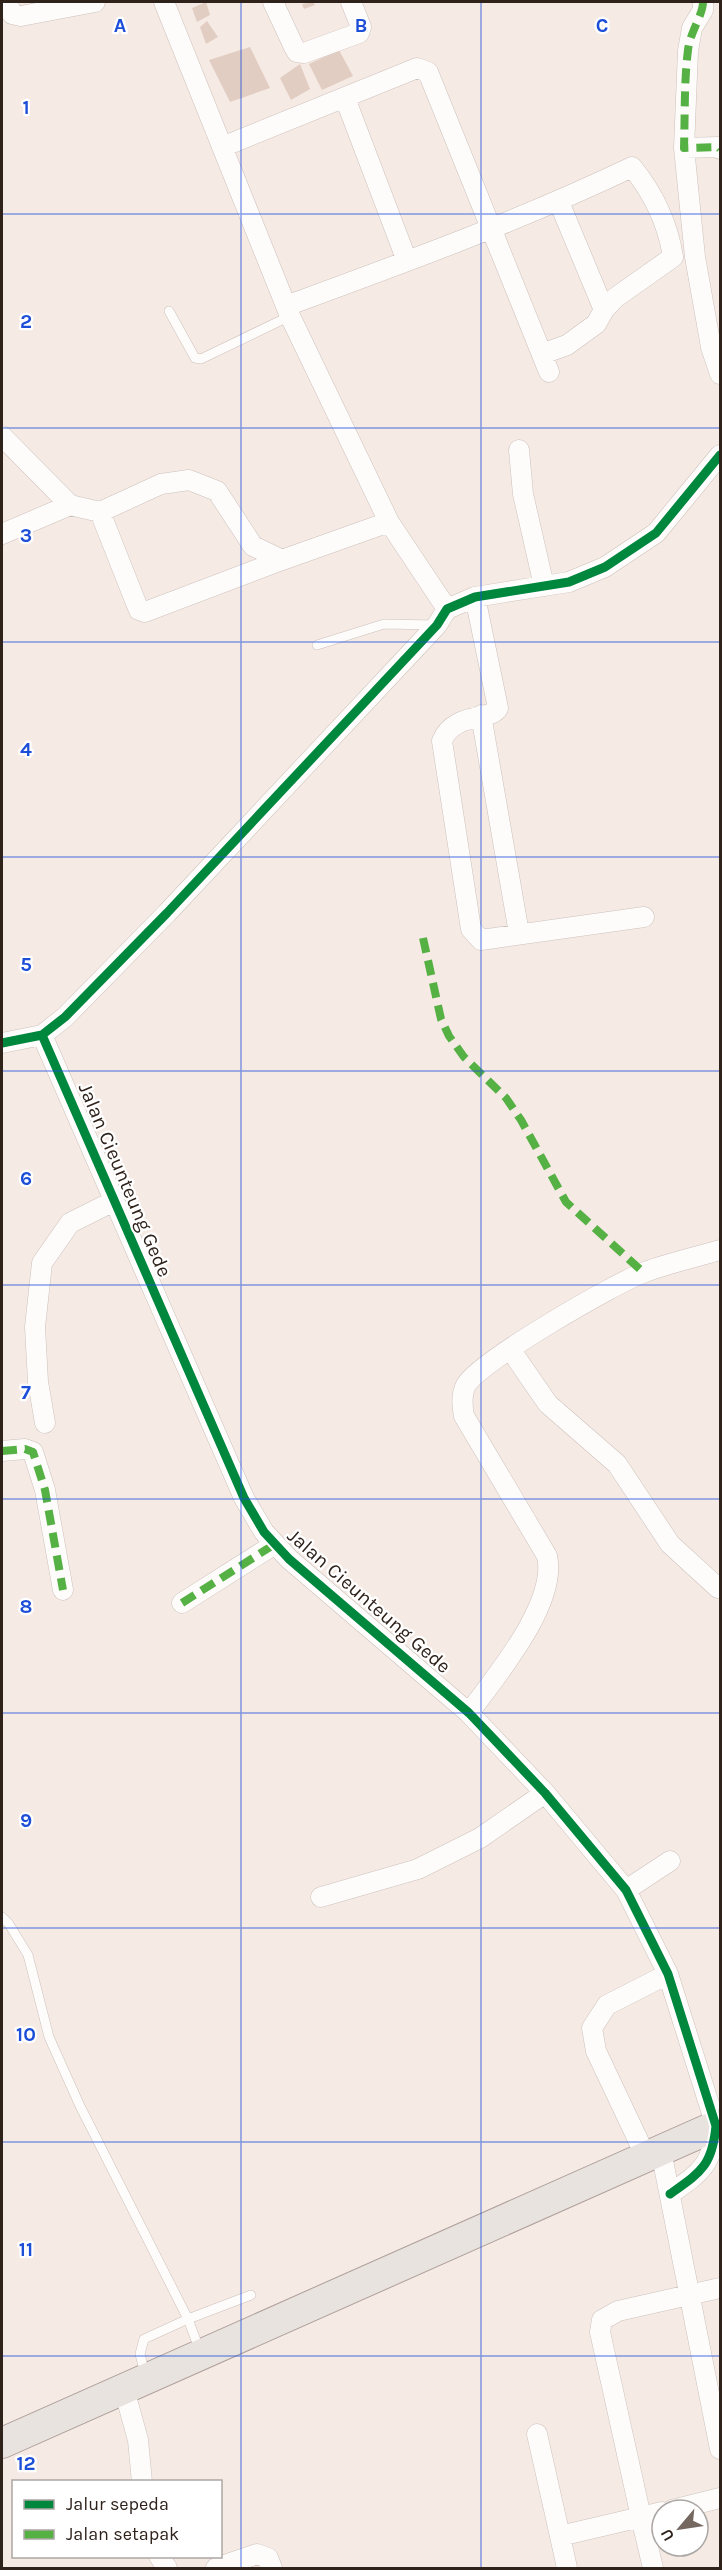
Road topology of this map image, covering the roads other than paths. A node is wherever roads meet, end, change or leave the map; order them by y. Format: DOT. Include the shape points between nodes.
graph roads {
  1 [pos="7,2"];
  2 [pos="95,2"];
  3 [pos="164,2"];
  4 [pos="273,2"];
  5 [pos="351,2"];
  6 [pos="703,2"];
  7 [pos="345,98"];
  8 [pos="222,147"];
  9 [pos="684,148"];
  10 [pos="720,149"];
  11 [pos="559,202"];
  12 [pos="492,230"];
  13 [pos="407,261"];
  14 [pos="604,310"];
  15 [pos="169,311"];
  16 [pos="288,311"];
  17 [pos="720,374"];
  18 [pos="2,436"];
  19 [pos="519,450"];
  20 [pos="720,454"];
  21 [pos="70,505"];
  22 [pos="100,513"];
  23 [pos="390,522"];
  24 [pos="2,534"];
  25 [pos="282,560"];
  26 [pos="544,586"];
  27 [pos="475,597"];
  28 [pos="442,617"];
  29 [pos="317,645"];
  30 [pos="481,715"];
  31 [pos="644,917"];
  32 [pos="519,933"];
  33 [pos="42,1035"];
  34 [pos="2,1043"];
  35 [pos="114,1200"];
  36 [pos="720,1250"];
  37 [pos="510,1349"];
  38 [pos="45,1423"];
  39 [pos="2,1451"];
  40 [pos="275,1544"];
  41 [pos="718,1588"];
  42 [pos="63,1590"];
  43 [pos="182,1603"];
  44 [pos="469,1713"];
  45 [pos="545,1792"];
  46 [pos="670,1861"];
  47 [pos="626,1890"];
  48 [pos="321,1897"];
  49 [pos="2,1917"];
  50 [pos="668,1974"];
  51 [pos="718,2125"];
  52 [pos="654,2155"];
  53 [pos="669,2194"];
  54 [pos="720,2288"];
  55 [pos="251,2295"];
  56 [pos="689,2295"];
  57 [pos="188,2319"];
  58 [pos="202,2356"];
  59 [pos="135,2384"];
  60 [pos="537,2434"];
  61 [pos="2,2443"];
  62 [pos="720,2449"];
  63 [pos="142,2480"];
  64 [pos="650,2515"];
  65 [pos="641,2517"];
  66 [pos="560,2536"];
  67 [pos="216,2568"];
  68 [pos="272,2568"];
  69 [pos="567,2568"];
  70 [pos="653,2568"];
  1 -- 2 [label="street" via="12,14 21,16"];
  3 -- 8 [label="street"];
  4 -- 5 [label="street" via="297,52 304,53 359,33 361,27"];
  6 -- 9 [label="street" via="688,51"];
  7 -- 8 [label="street"];
  7 -- 12 [label="street" via="417,68 428,72"];
  7 -- 13 [label="street"];
  8 -- 16 [label="street"];
  9 -- 10 [label="street"];
  9 -- 17 [label="street" via="695,257 711,347"];
  11 -- 12 [label="street"];
  11 -- 14 [label="street"];
  11 -- 14 [label="street" via="632,167 648,186 670,236 673,256"];
  12 -- 13 [label="street"];
  12 -- 14 [label="street" via="545,363 596,324"];
  13 -- 16 [label="street"];
  15 -- 16 [label="lane" via="188,350 201,359"];
  16 -- 23 [label="street"];
  18 -- 21 [label="street"];
  19 -- 26 [label="street" via="523,494"];
  20 -- 26 [label="street" via="656,533 604,567 569,582"];
  21 -- 22 [label="street"];
  21 -- 24 [label="street"];
  22 -- 25 [label="street" via="161,484 189,480 217,491 253,546"];
  22 -- 25 [label="street" via="136,603 145,612"];
  23 -- 25 [label="street"];
  23 -- 28 [label="street"];
  26 -- 27 [label="street"];
  27 -- 28 [label="street"];
  27 -- 30 [label="street" via="498,708 493,714"];
  28 -- 29 [label="lane" via="384,624"];
  28 -- 33 [label="street" via="167,913"];
  30 -- 32 [label="street"];
  30 -- 32 [label="street" via="452,726 442,741 471,929 481,940"];
  31 -- 32 [label="street"];
  33 -- 34 [label="street"];
  33 -- 35 [label="street, Jalan Cieunteung Gede"];
  35 -- 38 [label="street" via="70,1223 42,1263 34,1327"];
  35 -- 40 [label="street, Jalan Cieunteung Gede" via="244,1498"];
  36 -- 37 [label="street" via="644,1273"];
  37 -- 41 [label="street" via="548,1404 617,1464 670,1544"];
  37 -- 44 [label="street" via="473,1376 466,1386 462,1400 464,1416 547,1556 549,1567 531,1623"];
  39 -- 42 [label="street" via="33,1452 45,1490"];
  40 -- 43 [label="street"];
  40 -- 44 [label="street, Jalan Cieunteung Gede"];
  44 -- 45 [label="street, Jalan Cieunteung Gede"];
  45 -- 47 [label="street, Jalan Cieunteung Gede"];
  45 -- 48 [label="street" via="480,1838 418,1869"];
  46 -- 47 [label="street"];
  47 -- 50 [label="street, Jalan Cieunteung Gede"];
  49 -- 57 [label="lane" via="27,1956 49,2037 80,2106"];
  50 -- 51 [label="street, Jalan Cieunteung Gede"];
  50 -- 52 [label="street" via="607,2005 592,2028 596,2051"];
  51 -- 52 [label="main road"];
  51 -- 53 [label="street" via="714,2151 703,2168"];
  52 -- 53 [label="street"];
  52 -- 58 [label="main road"];
  53 -- 56 [label="street"];
  54 -- 56 [label="street"];
  55 -- 57 [label="lane"];
  56 -- 62 [label="street"];
  56 -- 65 [label="street" via="618,2311 602,2320 600,2332"];
  57 -- 58 [label="lane"];
  57 -- 59 [label="lane" via="144,2339"];
  58 -- 59 [label="main road"];
  59 -- 61 [label="main road"];
  59 -- 63 [label="street"];
  60 -- 66 [label="street"];
  64 -- 65 [label="street"];
  65 -- 66 [label="street"];
  65 -- 70 [label="street"];
  66 -- 69 [label="street"];
  67 -- 68 [label="street" via="257,2554 268,2558"];
}
